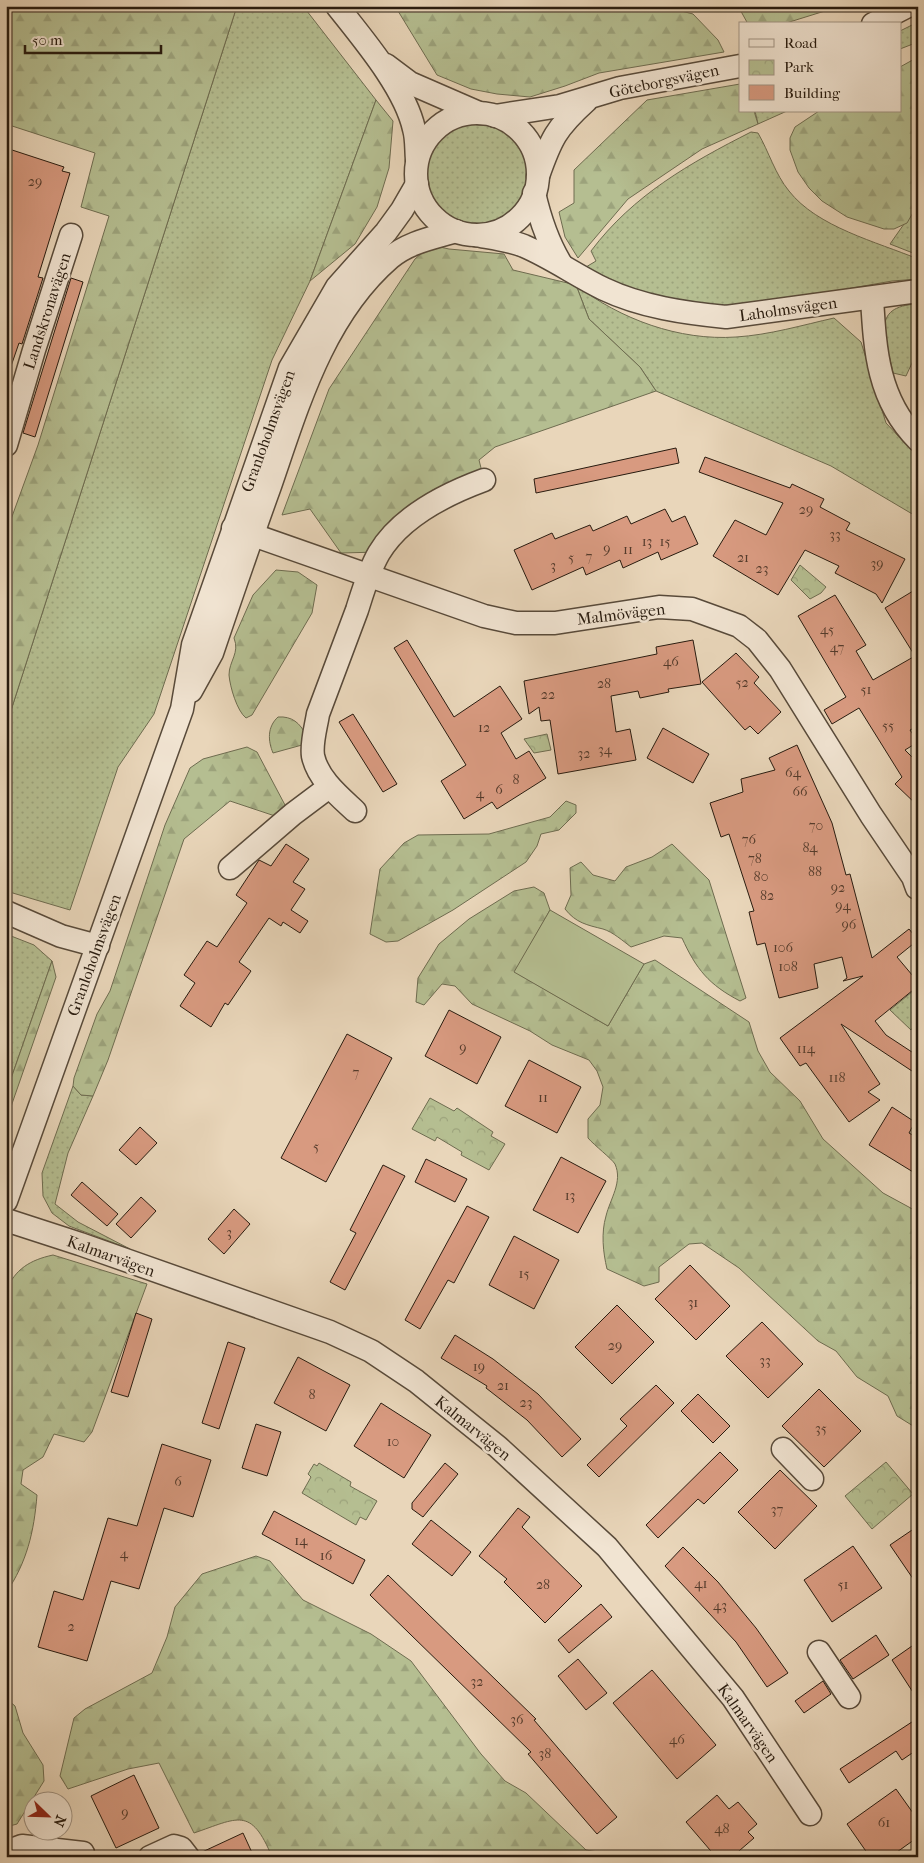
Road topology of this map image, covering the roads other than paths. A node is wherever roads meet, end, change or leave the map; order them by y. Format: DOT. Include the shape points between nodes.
graph roads {
  1 [pos="338,6"];
  2 [pos="908,6"];
  3 [pos="877,22"];
  4 [pos="378,58"];
  5 [pos="739,66"];
  6 [pos="588,99"];
  7 [pos="487,114"];
  8 [pos="417,161"];
  9 [pos="417,184"];
  10 [pos="536,185"];
  11 [pos="466,233"];
  12 [pos="71,235"];
  13 [pos="561,264"];
  14 [pos="918,291"];
  15 [pos="872,298"];
  16 [pos="918,440"];
  17 [pos="6,445"];
  18 [pos="484,480"];
  19 [pos="242,532"];
  20 [pos="369,576"];
  21 [pos="329,787"];
  22 [pos="354,812"];
  23 [pos="230,868"];
  24 [pos="917,888"];
  25 [pos="6,912"];
  26 [pos="98,946"];
  27 [pos="6,1201"];
  28 [pos="6,1220"];
  29 [pos="783,1449"];
  30 [pos="812,1479"];
  31 [pos="819,1652"];
  32 [pos="849,1698"];
  33 [pos="810,1814"];
  34 [pos="6,1852"];
  35 [pos="83,1853"];
  36 [pos="150,1857"];
  37 [pos="188,1857"];
  1 -- 4 [label="street"];
  2 -- 3 [label="street"];
  4 -- 7 [label="street" via="410,83"];
  4 -- 8 [label="street" via="408,110 414,129"];
  5 -- 6 [label="street, Göteborgsvägen" via="620,88"];
  6 -- 7 [label="street, Göteborgsvägen"];
  6 -- 10 [label="street, Göteborgsvägen" via="562,122 548,146"];
  7 -- 8 [label="street" via="461,115 437,128"];
  7 -- 10 [label="street" via="511,123 527,139 534,155"];
  8 -- 9 [label="street"];
  9 -- 11 [label="street" via="429,212 446,226"];
  9 -- 19 [label="street, Granloholmsvägen" via="386,232 337,287 290,368"];
  10 -- 11 [label="street" via="522,214 510,225 494,232"];
  10 -- 13 [label="street, Laholmsvägen" via="540,219 548,243"];
  11 -- 13 [label="street, Laholmsvägen" via="522,245"];
  11 -- 19 [label="street, Granloholmsvägen" via="408,246 391,257 351,300 328,337"];
  12 -- 17 [label="street, Landskronavägen"];
  13 -- 15 [label="street, Laholmsvägen" via="604,289 644,304 695,314 726,317"];
  14 -- 15 [label="street, Laholmsvägen"];
  15 -- 16 [label="street" via="878,366 888,396 907,429"];
  18 -- 20 [label="street" via="453,492 423,510 380,552"];
  19 -- 20 [label="street, Malmövägen"];
  19 -- 26 [label="street, Granloholmsvägen" via="193,645 182,709"];
  20 -- 21 [label="street" via="317,721 314,756"];
  20 -- 24 [label="street, Malmövägen" via="484,616 516,623 555,623 659,606 692,609 739,626 757,640 780,669"];
  21 -- 22 [label="street"];
  21 -- 23 [label="street"];
  25 -- 26 [label="street" via="61,936"];
  26 -- 27 [label="street, Granloholmsvägen"];
  28 -- 33 [label="street, Kalmarvägen" via="330,1332 371,1351 416,1381 498,1447 607,1547 734,1698"];
  29 -- 30 [label="street"];
  31 -- 32 [label="street"];
  34 -- 35 [label="street" via="22,1846"];
  36 -- 37 [label="street" via="174,1846 181,1848"];
}
